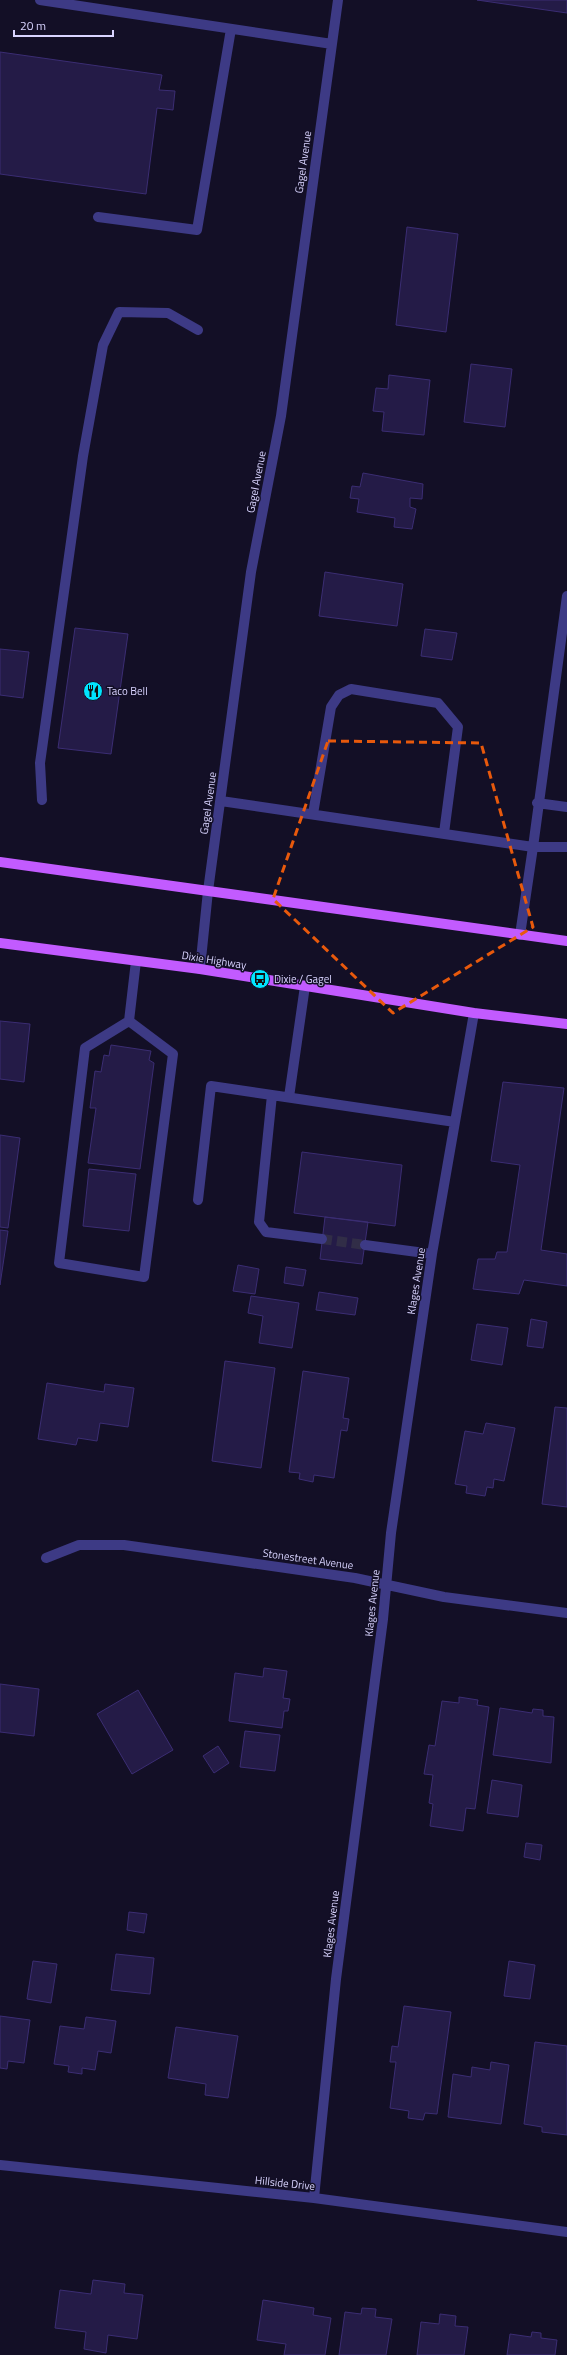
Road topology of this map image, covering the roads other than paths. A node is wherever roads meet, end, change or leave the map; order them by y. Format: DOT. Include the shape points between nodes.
graph roads {
  1 [pos="40,0"];
  2 [pos="338,0"];
  3 [pos="231,29"];
  4 [pos="332,44"];
  5 [pos="98,217"];
  6 [pos="198,330"];
  7 [pos="567,596"];
  8 [pos="42,800"];
  9 [pos="221,801"];
  10 [pos="537,803"];
  11 [pos="567,807"];
  12 [pos="313,814"];
  13 [pos="444,833"];
  14 [pos="533,847"];
  15 [pos="567,847"];
  16 [pos="0,862"];
  17 [pos="208,891"];
  18 [pos="520,935"];
  19 [pos="567,941"];
  20 [pos="0,942"];
  21 [pos="136,961"];
  22 [pos="200,969"];
  23 [pos="305,986"];
  24 [pos="474,1013"];
  25 [pos="129,1020"];
  26 [pos="567,1024"];
  27 [pos="272,1095"];
  28 [pos="288,1098"];
  29 [pos="455,1122"];
  30 [pos="198,1200"];
  31 [pos="322,1239"];
  32 [pos="365,1245"];
  33 [pos="432,1254"];
  34 [pos="46,1558"];
  35 [pos="385,1585"];
  36 [pos="567,1613"];
  37 [pos="0,2165"];
  38 [pos="314,2198"];
  39 [pos="567,2232"];
  1 -- 3 [label="street"];
  2 -- 4 [label="street, Gagel Avenue"];
  3 -- 4 [label="street"];
  3 -- 5 [label="street" via="197,230"];
  4 -- 9 [label="street, Gagel Avenue" via="281,416 251,572"];
  6 -- 8 [label="street" via="168,313 119,312 103,345 83,456 40,763"];
  7 -- 10 [label="street"];
  9 -- 12 [label="street"];
  9 -- 17 [label="street, Gagel Avenue"];
  10 -- 11 [label="street"];
  10 -- 14 [label="street"];
  12 -- 13 [label="street"];
  12 -- 13 [label="street" via="331,707 339,695 351,689 438,703 458,727"];
  13 -- 14 [label="street"];
  14 -- 15 [label="street"];
  14 -- 18 [label="street"];
  16 -- 17 [label="main road"];
  17 -- 18 [label="main road"];
  17 -- 22 [label="street, Gagel Avenue"];
  18 -- 19 [label="main road"];
  20 -- 21 [label="main road, Dixie Highway"];
  21 -- 22 [label="main road, Dixie Highway"];
  21 -- 25 [label="street"];
  22 -- 23 [label="main road, Dixie Highway"];
  23 -- 24 [label="main road, Dixie Highway"];
  23 -- 28 [label="street"];
  24 -- 26 [label="main road, Dixie Highway"];
  24 -- 29 [label="street, Klages Avenue"];
  25 -- 25 [label="street" via="85,1048 59,1263 144,1277 173,1054"];
  27 -- 28 [label="street"];
  27 -- 30 [label="street" via="211,1086"];
  27 -- 31 [label="street" via="259,1222 266,1232"];
  28 -- 29 [label="street"];
  29 -- 33 [label="street, Klages Avenue"];
  32 -- 33 [label="street"];
  33 -- 35 [label="street, Klages Avenue"];
  34 -- 35 [label="street, Stonestreet Avenue" via="79,1545 124,1545 355,1578"];
  35 -- 36 [label="street, Stonestreet Avenue" via="444,1598"];
  35 -- 38 [label="street, Klages Avenue" via="383,1619 336,1979"];
  37 -- 38 [label="street, Hillside Drive"];
  38 -- 39 [label="street, Hillside Drive"];
}
